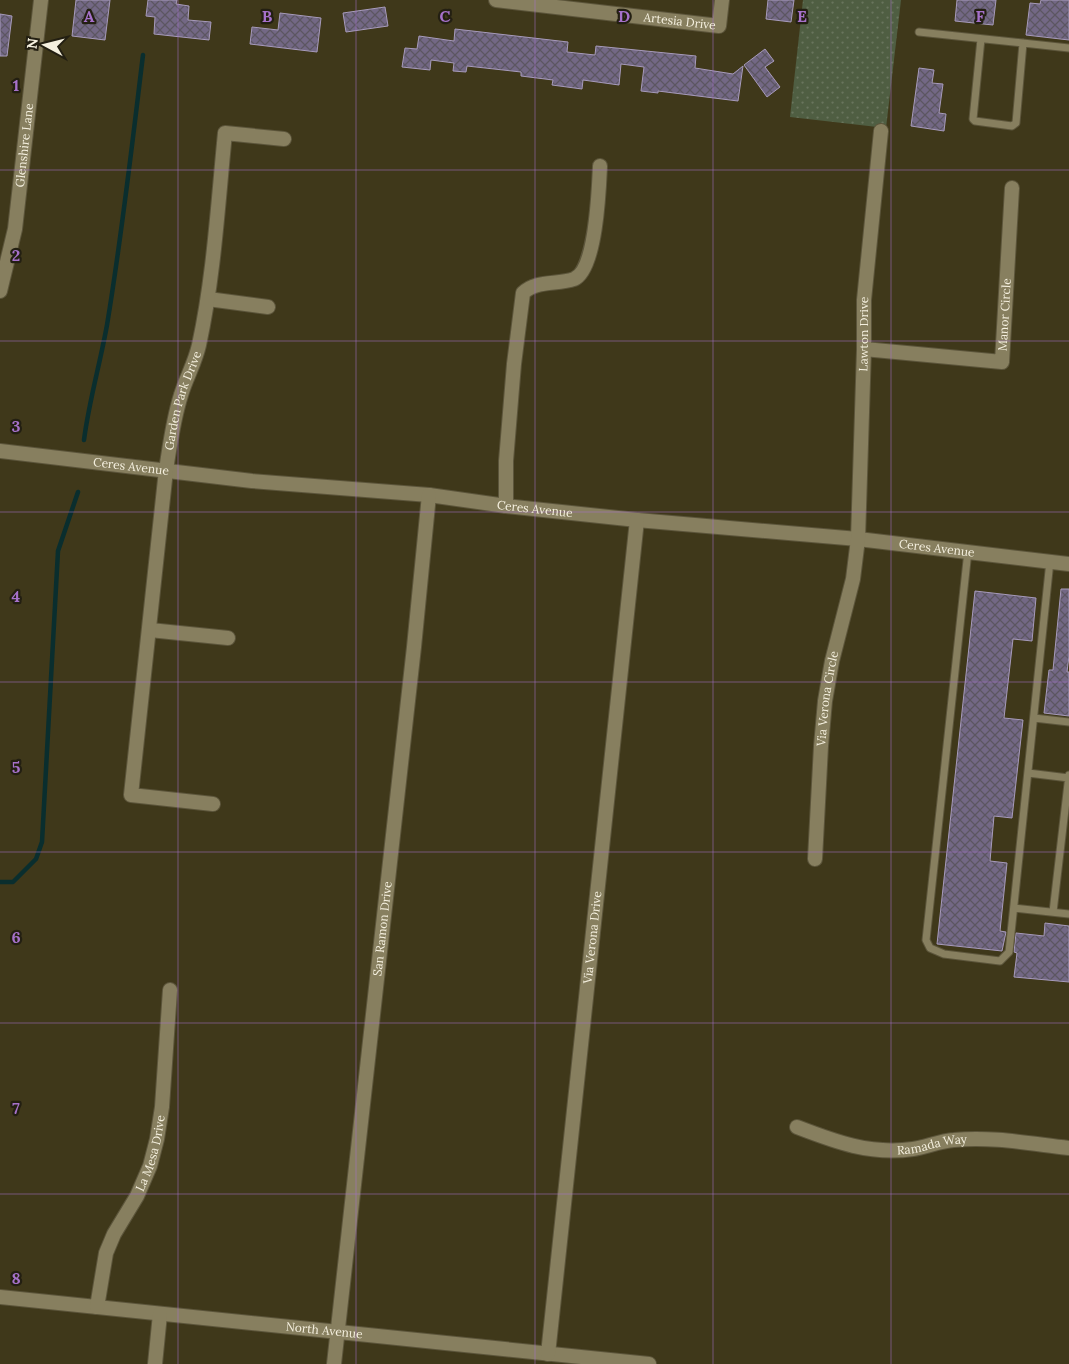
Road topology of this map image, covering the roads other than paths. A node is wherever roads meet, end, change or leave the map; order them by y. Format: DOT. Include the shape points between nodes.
graph roads {
  1 [pos="41,0"];
  2 [pos="496,0"];
  3 [pos="722,0"];
  4 [pos="556,4"];
  5 [pos="919,32"];
  6 [pos="981,39"];
  7 [pos="1024,43"];
  8 [pos="1069,48"];
  9 [pos="881,132"];
  10 [pos="284,139"];
  11 [pos="600,166"];
  12 [pos="1012,188"];
  13 [pos="0,291"];
  14 [pos="208,299"];
  15 [pos="268,307"];
  16 [pos="864,349"];
  17 [pos="0,451"];
  18 [pos="166,470"];
  19 [pos="429,494"];
  20 [pos="506,506"];
  21 [pos="636,520"];
  22 [pos="858,539"];
  23 [pos="968,551"];
  24 [pos="1050,561"];
  25 [pos="1069,564"];
  26 [pos="150,630"];
  27 [pos="228,638"];
  28 [pos="1034,718"];
  29 [pos="1069,722"];
  30 [pos="1028,773"];
  31 [pos="1069,777"];
  32 [pos="213,804"];
  33 [pos="815,859"];
  34 [pos="1014,908"];
  35 [pos="1053,912"];
  36 [pos="1069,914"];
  37 [pos="170,990"];
  38 [pos="797,1127"];
  39 [pos="1069,1148"];
  40 [pos="0,1297"];
  41 [pos="97,1307"];
  42 [pos="160,1314"];
  43 [pos="338,1332"];
  44 [pos="548,1354"];
  45 [pos="154,1364"];
  46 [pos="334,1364"];
  47 [pos="649,1364"];
  1 -- 13 [label="street, Glenshire Lane" via="15,229"];
  2 -- 4 [label="street, Artesia Drive"];
  3 -- 4 [label="street, Artesia Drive" via="719,26"];
  5 -- 6 [label="lane"];
  6 -- 7 [label="lane"];
  6 -- 7 [label="lane" via="973,118 975,121 1012,126 1016,123"];
  7 -- 8 [label="lane"];
  9 -- 16 [label="street, Lawton Drive" via="864,300"];
  10 -- 14 [label="street, Garden Park Drive" via="226,132"];
  11 -- 20 [label="street" via="593,240 581,272 575,278 529,287 522,293 506,461"];
  12 -- 16 [label="street, Manor Circle" via="1002,362"];
  14 -- 15 [label="street"];
  14 -- 18 [label="street, Garden Park Drive" via="199,346 172,426"];
  16 -- 22 [label="street, Lawton Drive"];
  17 -- 18 [label="street, Ceres Avenue"];
  18 -- 19 [label="street, Ceres Avenue" via="252,481"];
  18 -- 26 [label="street, Garden Park Drive"];
  19 -- 20 [label="street, Ceres Avenue"];
  19 -- 43 [label="street, San Ramon Drive"];
  20 -- 21 [label="street, Ceres Avenue"];
  21 -- 22 [label="street, Ceres Avenue"];
  21 -- 44 [label="street, Via Verona Drive"];
  22 -- 23 [label="street, Ceres Avenue"];
  22 -- 33 [label="street, Via Verona Circle" via="853,579 825,701"];
  23 -- 24 [label="street, Ceres Avenue"];
  23 -- 34 [label="lane" via="926,940 930,948 944,954 1000,961 1009,952"];
  24 -- 25 [label="street, Ceres Avenue"];
  24 -- 28 [label="lane"];
  26 -- 27 [label="street"];
  26 -- 32 [label="street, Garden Park Drive" via="131,795"];
  28 -- 29 [label="lane"];
  28 -- 30 [label="lane"];
  30 -- 31 [label="lane"];
  30 -- 34 [label="lane"];
  31 -- 35 [label="lane"];
  34 -- 35 [label="lane"];
  35 -- 36 [label="lane"];
  37 -- 41 [label="street, La Mesa Drive" via="157,1139 137,1196 106,1253"];
  38 -- 39 [label="street, Ramada Way" via="848,1146 881,1151 912,1149 954,1140 988,1139"];
  40 -- 41 [label="street, North Avenue"];
  41 -- 42 [label="street, North Avenue"];
  42 -- 43 [label="street, North Avenue"];
  42 -- 45 [label="street"];
  43 -- 44 [label="street, North Avenue"];
  43 -- 46 [label="street, San Ramon Drive"];
  44 -- 47 [label="street, North Avenue"];
}
